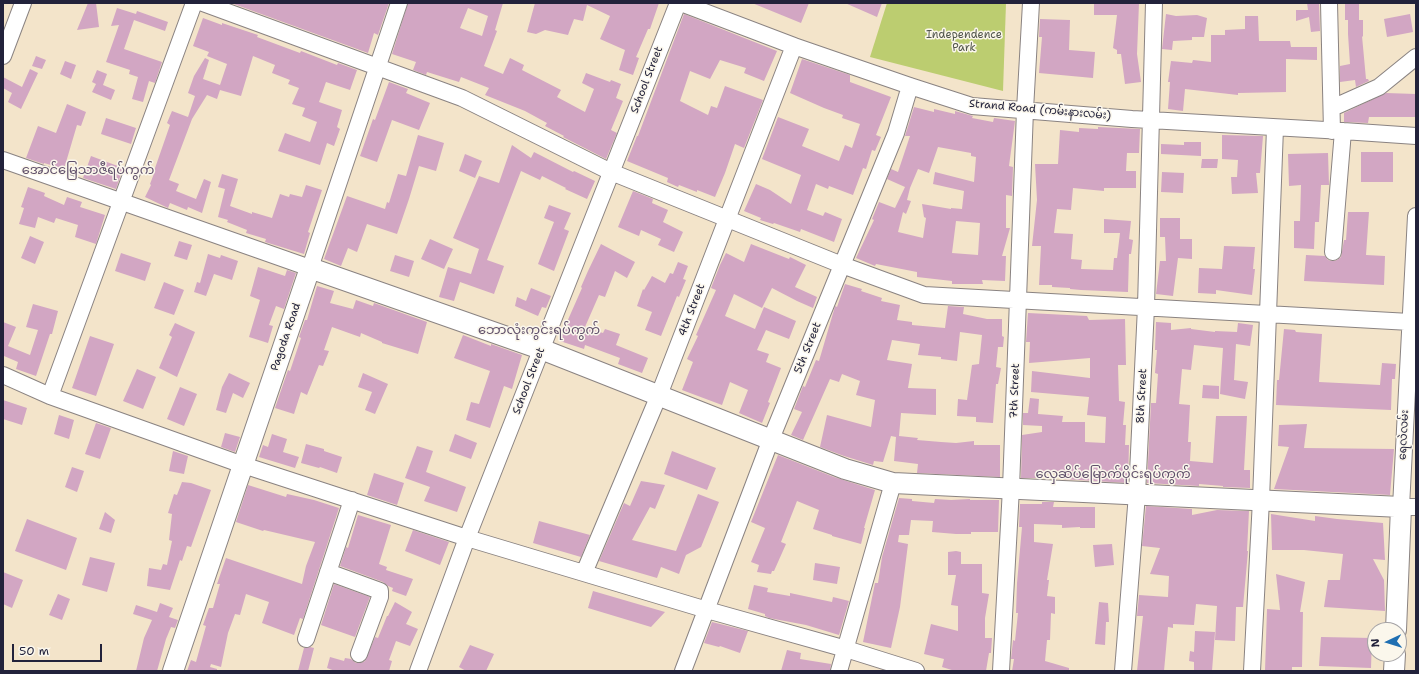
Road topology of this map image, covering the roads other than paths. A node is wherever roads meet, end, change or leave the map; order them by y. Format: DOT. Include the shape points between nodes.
graph roads {
  1 [pos="23,3"];
  2 [pos="194,3"];
  3 [pos="203,3"];
  4 [pos="399,3"];
  5 [pos="678,3"];
  6 [pos="681,3"];
  7 [pos="1031,3"];
  8 [pos="1154,3"];
  9 [pos="1329,3"];
  10 [pos="794,46"];
  11 [pos="3,56"];
  12 [pos="1416,58"];
  13 [pos="378,67"];
  14 [pos="910,86"];
  15 [pos="1332,108"];
  16 [pos="1025,110"];
  17 [pos="1150,120"];
  18 [pos="1275,128"];
  19 [pos="1338,131"];
  20 [pos="1416,136"];
  21 [pos="3,160"];
  22 [pos="611,172"];
  23 [pos="121,202"];
  24 [pos="1416,216"];
  25 [pos="727,219"];
  26 [pos="1333,252"];
  27 [pos="842,265"];
  28 [pos="310,268"];
  29 [pos="1018,301"];
  30 [pos="1146,308"];
  31 [pos="1268,314"];
  32 [pos="1410,322"];
  33 [pos="541,349"];
  34 [pos="3,375"];
  35 [pos="659,395"];
  36 [pos="50,396"];
  37 [pos="771,439"];
  38 [pos="243,465"];
  39 [pos="893,483"];
  40 [pos="1011,488"];
  41 [pos="1137,494"];
  42 [pos="352,500"];
  43 [pos="1260,500"];
  44 [pos="1408,507"];
  45 [pos="467,538"];
  46 [pos="328,572"];
  47 [pos="584,573"];
  48 [pos="707,610"];
  49 [pos="1397,622"];
  50 [pos="306,639"];
  51 [pos="846,649"];
  52 [pos="360,654"];
  53 [pos="173,671"];
  54 [pos="418,671"];
  55 [pos="683,671"];
  56 [pos="840,671"];
  57 [pos="916,671"];
  58 [pos="1001,671"];
  59 [pos="1124,671"];
  60 [pos="1252,671"];
  1 -- 11 [label="street"];
  2 -- 23 [label="street"];
  3 -- 13 [label="street"];
  4 -- 13 [label="street, Pagoda Road"];
  5 -- 22 [label="street, School Street"];
  6 -- 10 [label="street, Strand Road (ကမ်းနားလမ်း)"];
  7 -- 16 [label="street, 7th Street"];
  8 -- 17 [label="street, 8th Street"];
  9 -- 15 [label="street"];
  10 -- 14 [label="street, Strand Road (ကမ်းနားလမ်း)"];
  10 -- 25 [label="street, 4th Street"];
  12 -- 15 [label="street" via="1379,87"];
  13 -- 22 [label="street" via="462,98"];
  13 -- 28 [label="street, Pagoda Road"];
  14 -- 16 [label="street, Strand Road (ကမ်းနားလမ်း)" via="972,106"];
  14 -- 27 [label="street, 5th Street" via="896,133"];
  15 -- 19 [label="street"];
  16 -- 17 [label="street, Strand Road (ကမ်းနားလမ်း)"];
  16 -- 29 [label="street, 7th Street"];
  17 -- 18 [label="street, Strand Road (ကမ်းနားလမ်း)"];
  17 -- 30 [label="street, 8th Street"];
  18 -- 19 [label="street, Strand Road (ကမ်းနားလမ်း)"];
  18 -- 31 [label="street"];
  19 -- 20 [label="street, Strand Road (ကမ်းနားလမ်း)"];
  19 -- 26 [label="street"];
  21 -- 23 [label="street"];
  22 -- 25 [label="street"];
  22 -- 33 [label="street, School Street"];
  23 -- 28 [label="street"];
  23 -- 36 [label="street"];
  24 -- 32 [label="street, ရေလဲလမ်း"];
  25 -- 27 [label="street"];
  25 -- 35 [label="street, 4th Street"];
  27 -- 29 [label="street" via="924,295"];
  27 -- 37 [label="street, 5th Street"];
  28 -- 33 [label="main road"];
  28 -- 38 [label="main road, Pagoda Road"];
  29 -- 30 [label="street"];
  29 -- 40 [label="street, 7th Street"];
  30 -- 31 [label="street"];
  30 -- 41 [label="street, 8th Street"];
  31 -- 32 [label="street"];
  31 -- 43 [label="street"];
  32 -- 44 [label="street, ရေလဲလမ်း"];
  33 -- 35 [label="main road"];
  33 -- 45 [label="street, School Street"];
  34 -- 36 [label="street"];
  35 -- 37 [label="main road"];
  35 -- 47 [label="street, 4th Street"];
  36 -- 38 [label="street"];
  37 -- 39 [label="main road" via="845,469"];
  37 -- 48 [label="street, 5th Street"];
  38 -- 42 [label="street"];
  38 -- 53 [label="main road, Pagoda Road"];
  39 -- 40 [label="main road"];
  39 -- 51 [label="street"];
  40 -- 41 [label="main road"];
  40 -- 58 [label="street, 7th Street"];
  41 -- 43 [label="main road"];
  41 -- 59 [label="street, 8th Street"];
  42 -- 45 [label="street"];
  42 -- 46 [label="street"];
  43 -- 44 [label="main road"];
  43 -- 60 [label="street"];
  44 -- 49 [label="main road, ရေလဲလမ်း"];
  45 -- 47 [label="street"];
  45 -- 54 [label="street, School Street"];
  46 -- 50 [label="street"];
  46 -- 52 [label="street" via="380,592"];
  47 -- 48 [label="street"];
  48 -- 51 [label="street"];
  48 -- 55 [label="street, 5th Street"];
  51 -- 56 [label="street"];
  51 -- 57 [label="street"];
}
